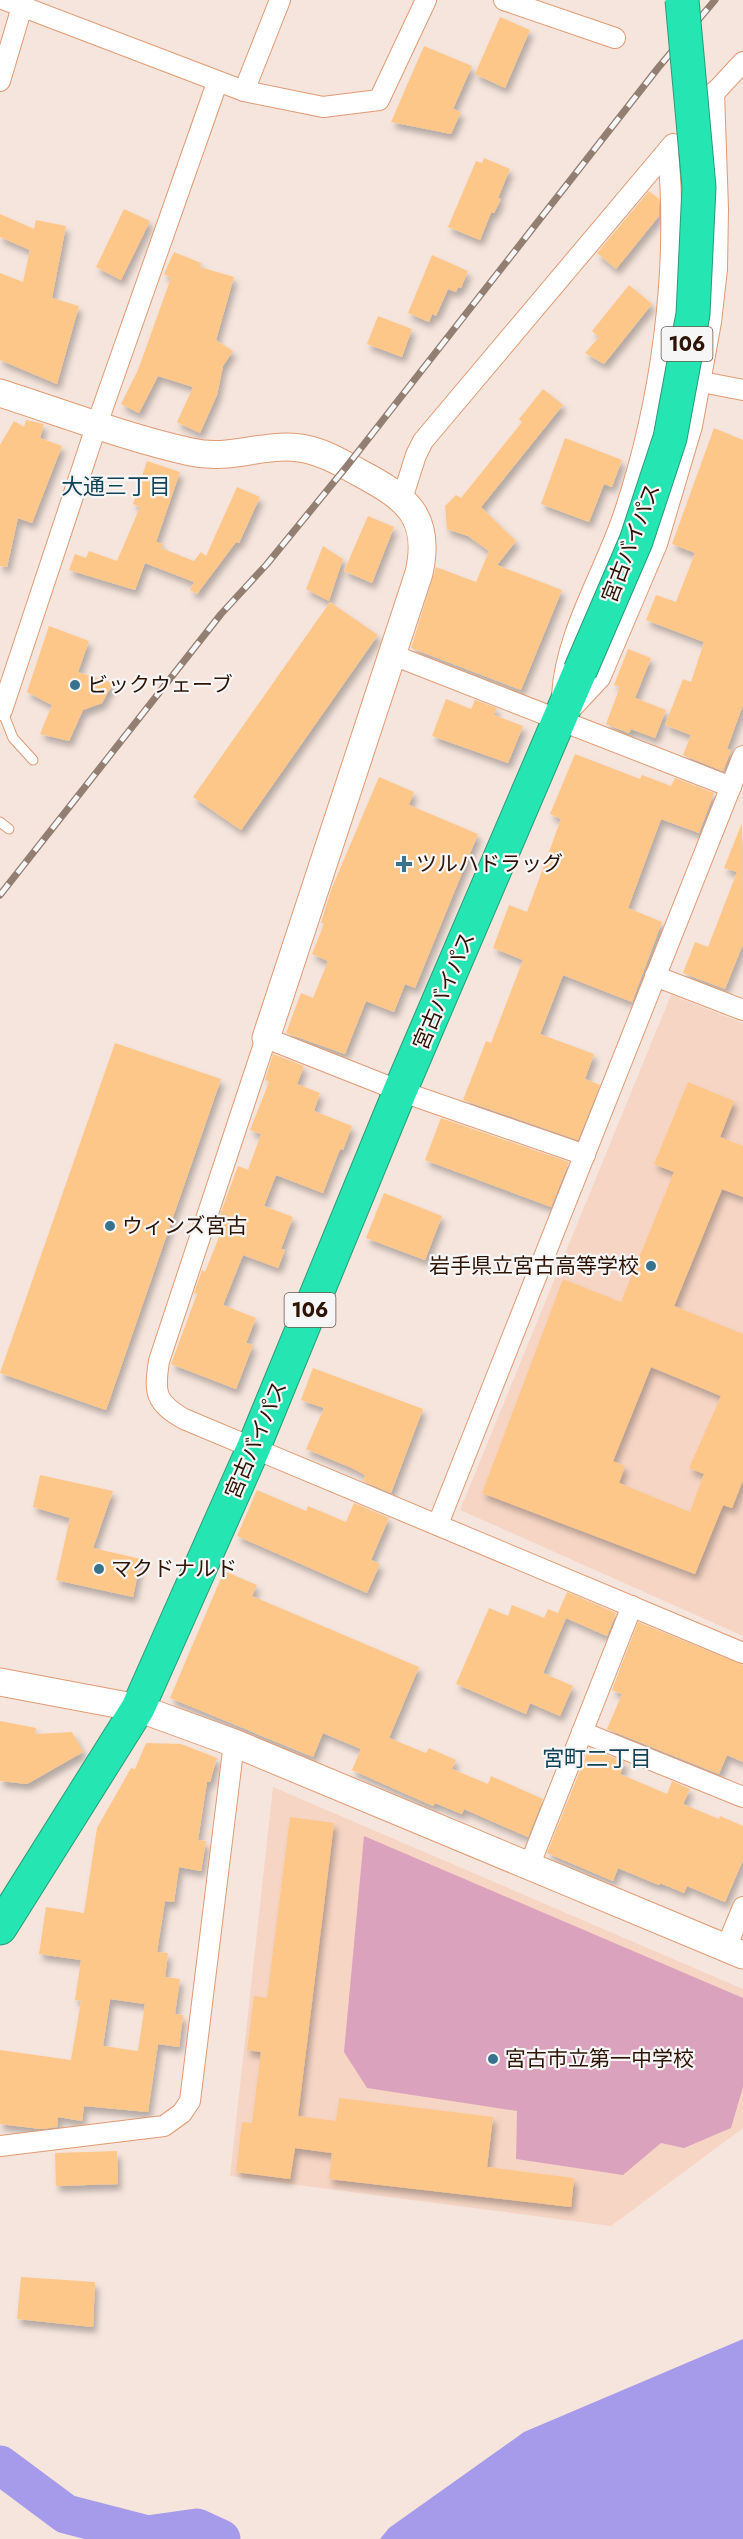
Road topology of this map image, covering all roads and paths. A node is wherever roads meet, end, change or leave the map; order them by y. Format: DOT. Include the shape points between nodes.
graph roads {
  1 [pos="280,0"];
  2 [pos="426,0"];
  3 [pos="504,0"];
  4 [pos="682,0"];
  5 [pos="17,2"];
  6 [pos="615,38"];
  7 [pos="743,62"];
  8 [pos="0,81"];
  9 [pos="217,83"];
  10 [pos="244,91"];
  11 [pos="714,92"];
  12 [pos="668,150"];
  13 [pos="702,382"];
  14 [pos="743,390"];
  15 [pos="0,393"];
  16 [pos="97,424"];
  17 [pos="402,499"];
  18 [pos="393,655"];
  19 [pos="1,715"];
  20 [pos="560,721"];
  21 [pos="743,756"];
  22 [pos="33,760"];
  23 [pos="731,787"];
  24 [pos="0,822"];
  25 [pos="9,829"];
  26 [pos="655,976"];
  27 [pos="743,1010"];
  28 [pos="266,1038"];
  29 [pos="400,1091"];
  30 [pos="585,1155"];
  31 [pos="253,1449"];
  32 [pos="438,1524"];
  33 [pos="632,1606"];
  34 [pos="743,1653"];
  35 [pos="0,1682"];
  36 [pos="138,1708"];
  37 [pos="582,1732"];
  38 [pos="234,1743"];
  39 [pos="743,1797"];
  40 [pos="530,1864"];
  41 [pos="743,1906"];
  42 [pos="0,1928"];
  43 [pos="735,1952"];
  44 [pos="0,2145"];
  1 -- 10 [label="street"];
  2 -- 10 [label="street" via="379,100 323,107"];
  3 -- 6 [label="street"];
  4 -- 20 [label="highway, 宮古バイパス / 106, bridge" via="699,187 693,314 670,438 636,541"];
  5 -- 8 [label="street"];
  5 -- 9 [label="street"];
  7 -- 11 [label="street"];
  9 -- 10 [label="street"];
  9 -- 16 [label="street"];
  11 -- 12 [label="street"];
  11 -- 13 [label="street" via="717,269"];
  12 -- 17 [label="street" via="423,441"];
  12 -- 20 [label="street" via="672,192 670,262 655,393 623,516 564,666"];
  13 -- 14 [label="street"];
  13 -- 20 [label="street" via="657,544 600,678"];
  15 -- 16 [label="street"];
  16 -- 17 [label="street" via="210,455 229,456 284,447 309,450"];
  16 -- 19 [label="street"];
  17 -- 18 [label="street" via="419,520 423,556"];
  18 -- 20 [label="street"];
  18 -- 28 [label="street"];
  19 -- 22 [label="lane" via="13,738"];
  20 -- 23 [label="street"];
  20 -- 29 [label="highway, 宮古バイパス / 106"];
  21 -- 23 [label="street"];
  23 -- 26 [label="street"];
  24 -- 25 [label="lane"];
  26 -- 27 [label="street"];
  26 -- 30 [label="street"];
  28 -- 29 [label="street"];
  28 -- 31 [label="street" via="159,1361 155,1386 166,1408"];
  29 -- 30 [label="street"];
  29 -- 31 [label="highway, 宮古バイパス / 106"];
  30 -- 32 [label="street"];
  31 -- 32 [label="street"];
  31 -- 36 [label="highway, 宮古バイパス / 106"];
  32 -- 33 [label="street"];
  33 -- 34 [label="street"];
  33 -- 37 [label="street"];
  35 -- 36 [label="street"];
  36 -- 38 [label="street"];
  36 -- 42 [label="highway, 宮古バイパス / 106"];
  37 -- 39 [label="street"];
  37 -- 40 [label="street"];
  38 -- 40 [label="street"];
  38 -- 44 [label="street" via="190,2102 164,2126"];
  40 -- 43 [label="street"];
  41 -- 43 [label="street"];
}
